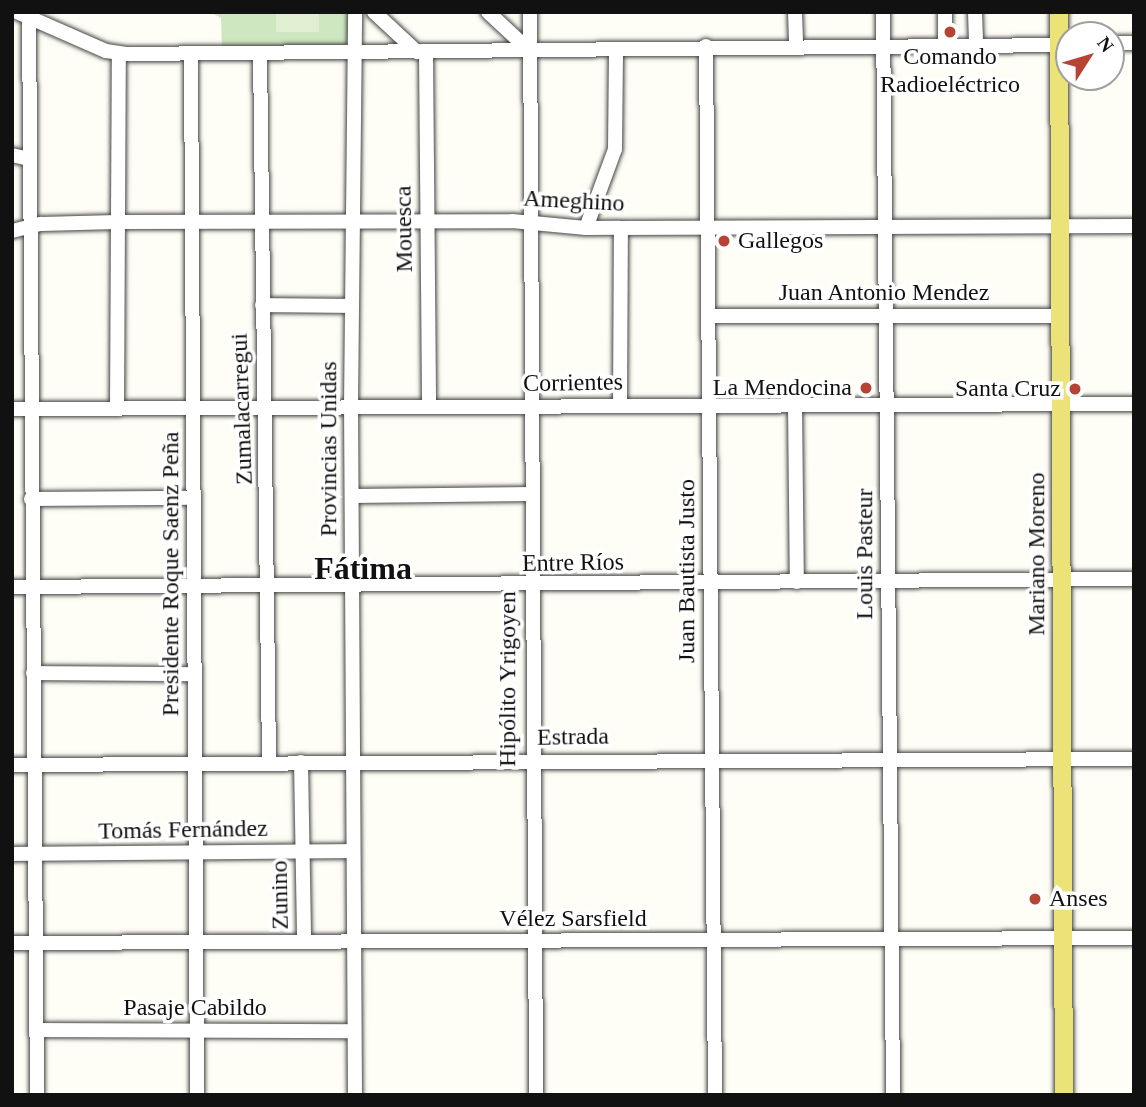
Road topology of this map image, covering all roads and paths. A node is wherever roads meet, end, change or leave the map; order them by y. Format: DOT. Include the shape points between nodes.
graph roads {
  1 [pos="355,12"];
  2 [pos="374,12"];
  3 [pos="488,12"];
  4 [pos="530,12"];
  5 [pos="795,12"];
  6 [pos="883,12"];
  7 [pos="945,12"];
  8 [pos="975,12"];
  9 [pos="25,14"];
  10 [pos="796,45"];
  11 [pos="945,45"];
  12 [pos="976,45"];
  13 [pos="1055,45"];
  14 [pos="706,46"];
  15 [pos="883,46"];
  16 [pos="616,50"];
  17 [pos="530,51"];
  18 [pos="354,52"];
  19 [pos="422,52"];
  20 [pos="191,53"];
  21 [pos="260,53"];
  22 [pos="119,54"];
  23 [pos="1063,91"];
  24 [pos="12,155"];
  25 [pos="29,159"];
  26 [pos="351,221"];
  27 [pos="427,221"];
  28 [pos="117,222"];
  29 [pos="191,222"];
  30 [pos="260,222"];
  31 [pos="530,224"];
  32 [pos="884,225"];
  33 [pos="1060,226"];
  34 [pos="1134,226"];
  35 [pos="707,227"];
  36 [pos="30,228"];
  37 [pos="586,228"];
  38 [pos="621,228"];
  39 [pos="12,232"];
  40 [pos="262,305"];
  41 [pos="351,306"];
  42 [pos="708,316"];
  43 [pos="886,316"];
  44 [pos="1061,316"];
  45 [pos="887,404"];
  46 [pos="1134,404"];
  47 [pos="620,405"];
  48 [pos="795,405"];
  49 [pos="1061,405"];
  50 [pos="351,406"];
  51 [pos="429,406"];
  52 [pos="532,406"];
  53 [pos="709,406"];
  54 [pos="117,407"];
  55 [pos="193,407"];
  56 [pos="266,407"];
  57 [pos="12,409"];
  58 [pos="30,409"];
  59 [pos="533,494"];
  60 [pos="352,496"];
  61 [pos="193,498"];
  62 [pos="32,499"];
  63 [pos="1134,579"];
  64 [pos="1061,580"];
  65 [pos="887,581"];
  66 [pos="797,582"];
  67 [pos="709,584"];
  68 [pos="531,586"];
  69 [pos="12,587"];
  70 [pos="32,587"];
  71 [pos="194,587"];
  72 [pos="269,587"];
  73 [pos="352,587"];
  74 [pos="33,673"];
  75 [pos="194,674"];
  76 [pos="711,758"];
  77 [pos="1134,759"];
  78 [pos="1062,760"];
  79 [pos="531,761"];
  80 [pos="888,761"];
  81 [pos="301,762"];
  82 [pos="353,762"];
  83 [pos="269,763"];
  84 [pos="195,764"];
  85 [pos="12,765"];
  86 [pos="34,765"];
  87 [pos="302,851"];
  88 [pos="353,851"];
  89 [pos="195,853"];
  90 [pos="12,854"];
  91 [pos="34,854"];
  92 [pos="1134,937"];
  93 [pos="1063,938"];
  94 [pos="890,940"];
  95 [pos="712,941"];
  96 [pos="36,942"];
  97 [pos="196,942"];
  98 [pos="304,942"];
  99 [pos="355,942"];
  100 [pos="533,942"];
  101 [pos="12,943"];
  102 [pos="37,1031"];
  103 [pos="196,1031"];
  104 [pos="354,1031"];
  105 [pos="37,1095"];
  106 [pos="197,1095"];
  107 [pos="355,1095"];
  108 [pos="536,1095"];
  109 [pos="715,1095"];
  110 [pos="892,1095"];
  111 [pos="1064,1095"];
  1 -- 18 [label="street, Provincias Unidas"];
  2 -- 19 [label="street"];
  3 -- 17 [label="street"];
  4 -- 17 [label="street, Hipólito Yrigoyen"];
  5 -- 10 [label="street"];
  6 -- 15 [label="street, Louis Pasteur"];
  7 -- 11 [label="street"];
  8 -- 12 [label="street"];
  9 -- 22 [label="street"];
  9 -- 25 [label="street"];
  10 -- 14 [label="street"];
  10 -- 15 [label="street"];
  11 -- 12 [label="street"];
  11 -- 15 [label="street"];
  12 -- 13 [label="street"];
  14 -- 16 [label="street"];
  14 -- 35 [label="street, Juan Bautista Justo"];
  15 -- 32 [label="street, Louis Pasteur"];
  16 -- 17 [label="street"];
  16 -- 37 [label="street" via="615,149"];
  17 -- 19 [label="street"];
  17 -- 31 [label="street, Hipólito Yrigoyen"];
  18 -- 19 [label="street"];
  18 -- 21 [label="street"];
  18 -- 26 [label="street, Provincias Unidas"];
  19 -- 27 [label="street, Mouesca"];
  20 -- 21 [label="street"];
  20 -- 22 [label="street"];
  20 -- 29 [label="street, Presidente Roque Saenz Peña"];
  21 -- 30 [label="street, Zumalacarregui"];
  22 -- 28 [label="street"];
  23 -- 33 [label="main road, Mariano Moreno"];
  24 -- 25 [label="street"];
  25 -- 36 [label="street"];
  26 -- 27 [label="street, Ameghino"];
  26 -- 30 [label="street, Ameghino"];
  26 -- 41 [label="street, Provincias Unidas"];
  27 -- 31 [label="street, Ameghino"];
  27 -- 51 [label="street, Mouesca"];
  28 -- 29 [label="street, Ameghino"];
  28 -- 36 [label="street, Ameghino"];
  28 -- 54 [label="street"];
  29 -- 30 [label="street, Ameghino"];
  29 -- 55 [label="street, Presidente Roque Saenz Peña"];
  30 -- 40 [label="street, Zumalacarregui"];
  31 -- 37 [label="street, Ameghino"];
  31 -- 52 [label="street, Hipólito Yrigoyen"];
  32 -- 33 [label="street, Ameghino"];
  32 -- 35 [label="street, Ameghino"];
  32 -- 43 [label="street, Louis Pasteur"];
  33 -- 34 [label="street, Ameghino"];
  33 -- 44 [label="main road, Mariano Moreno"];
  35 -- 38 [label="street, Ameghino"];
  35 -- 42 [label="street, Juan Bautista Justo"];
  36 -- 39 [label="street, Ameghino"];
  36 -- 58 [label="street"];
  37 -- 38 [label="street, Ameghino"];
  38 -- 47 [label="street"];
  40 -- 41 [label="street"];
  40 -- 56 [label="street, Zumalacarregui"];
  41 -- 50 [label="street, Provincias Unidas"];
  42 -- 43 [label="street, Juan Antonio Mendez"];
  42 -- 53 [label="street, Juan Bautista Justo"];
  43 -- 44 [label="street, Juan Antonio Mendez"];
  43 -- 45 [label="street, Louis Pasteur"];
  44 -- 49 [label="main road, Mariano Moreno"];
  45 -- 48 [label="street, Corrientes"];
  45 -- 49 [label="street, Corrientes"];
  45 -- 65 [label="street, Louis Pasteur"];
  46 -- 49 [label="street, Corrientes"];
  47 -- 52 [label="street, Corrientes"];
  47 -- 53 [label="street, Corrientes"];
  48 -- 53 [label="street, Corrientes"];
  48 -- 66 [label="street"];
  49 -- 64 [label="main road, Mariano Moreno"];
  50 -- 51 [label="street, Corrientes"];
  50 -- 56 [label="street, Corrientes"];
  50 -- 60 [label="street, Provincias Unidas"];
  51 -- 52 [label="street, Corrientes"];
  52 -- 59 [label="street, Hipólito Yrigoyen"];
  53 -- 67 [label="street, Juan Bautista Justo"];
  54 -- 55 [label="street, Corrientes"];
  54 -- 58 [label="street, Corrientes"];
  55 -- 56 [label="street, Corrientes"];
  55 -- 61 [label="street, Presidente Roque Saenz Peña"];
  56 -- 72 [label="street, Zumalacarregui"];
  57 -- 58 [label="street, Corrientes"];
  58 -- 62 [label="street"];
  59 -- 60 [label="street"];
  59 -- 68 [label="street, Hipólito Yrigoyen"];
  60 -- 73 [label="street, Provincias Unidas"];
  61 -- 62 [label="street"];
  61 -- 71 [label="street, Presidente Roque Saenz Peña"];
  62 -- 70 [label="street"];
  63 -- 64 [label="street, Entre Ríos"];
  64 -- 65 [label="street, Entre Ríos"];
  64 -- 78 [label="main road, Mariano Moreno"];
  65 -- 66 [label="street, Entre Ríos"];
  65 -- 80 [label="street, Louis Pasteur"];
  66 -- 67 [label="street, Entre Ríos"];
  67 -- 68 [label="street, Entre Ríos"];
  67 -- 76 [label="street, Juan Bautista Justo"];
  68 -- 73 [label="street, Entre Ríos"];
  68 -- 79 [label="street, Hipólito Yrigoyen"];
  69 -- 70 [label="street, Entre Ríos"];
  70 -- 71 [label="street, Entre Ríos"];
  70 -- 74 [label="street"];
  71 -- 72 [label="street, Entre Ríos"];
  71 -- 75 [label="street, Presidente Roque Saenz Peña"];
  72 -- 73 [label="street, Entre Ríos"];
  72 -- 83 [label="street, Zumalacarregui"];
  73 -- 82 [label="street, Provincias Unidas"];
  74 -- 75 [label="street"];
  74 -- 86 [label="street"];
  75 -- 84 [label="street, Presidente Roque Saenz Peña"];
  76 -- 79 [label="street, Estrada"];
  76 -- 80 [label="street, Estrada"];
  76 -- 95 [label="street, Juan Bautista Justo"];
  77 -- 78 [label="street, Estrada"];
  78 -- 80 [label="street, Estrada"];
  78 -- 93 [label="main road, Mariano Moreno"];
  79 -- 82 [label="street, Estrada"];
  79 -- 100 [label="street, Hipólito Yrigoyen"];
  80 -- 94 [label="street, Louis Pasteur"];
  81 -- 82 [label="street, Estrada"];
  81 -- 83 [label="street, Estrada"];
  81 -- 87 [label="street, Zunino"];
  82 -- 88 [label="street, Provincias Unidas"];
  83 -- 84 [label="street, Estrada"];
  84 -- 86 [label="street, Estrada"];
  84 -- 89 [label="street, Presidente Roque Saenz Peña"];
  85 -- 86 [label="street, Estrada"];
  86 -- 91 [label="street"];
  87 -- 88 [label="street, Tomás Fernández"];
  87 -- 89 [label="street, Tomás Fernández"];
  87 -- 98 [label="street, Zunino"];
  88 -- 99 [label="street, Provincias Unidas"];
  89 -- 91 [label="street, Tomás Fernández"];
  89 -- 97 [label="street, Presidente Roque Saenz Peña"];
  90 -- 91 [label="street, Tomás Fernández"];
  91 -- 96 [label="street"];
  92 -- 93 [label="street, Vélez Sarsfield"];
  93 -- 94 [label="street, Vélez Sarsfield"];
  93 -- 111 [label="main road, Mariano Moreno"];
  94 -- 95 [label="street, Vélez Sarsfield"];
  94 -- 110 [label="street, Louis Pasteur"];
  95 -- 100 [label="street, Vélez Sarsfield"];
  95 -- 109 [label="street, Juan Bautista Justo"];
  96 -- 97 [label="street, Vélez Sarsfield"];
  96 -- 101 [label="street, Vélez Sarsfield"];
  96 -- 102 [label="street"];
  97 -- 98 [label="street, Vélez Sarsfield"];
  97 -- 103 [label="street, Presidente Roque Saenz Peña"];
  98 -- 99 [label="street, Vélez Sarsfield"];
  99 -- 100 [label="street, Vélez Sarsfield"];
  99 -- 104 [label="street, Provincias Unidas"];
  100 -- 108 [label="street, Hipólito Yrigoyen"];
  102 -- 103 [label="street, Pasaje Cabildo"];
  102 -- 105 [label="street"];
  103 -- 104 [label="street, Pasaje Cabildo"];
  103 -- 106 [label="street, Presidente Roque Saenz Peña"];
  104 -- 107 [label="street, Provincias Unidas"];
}
